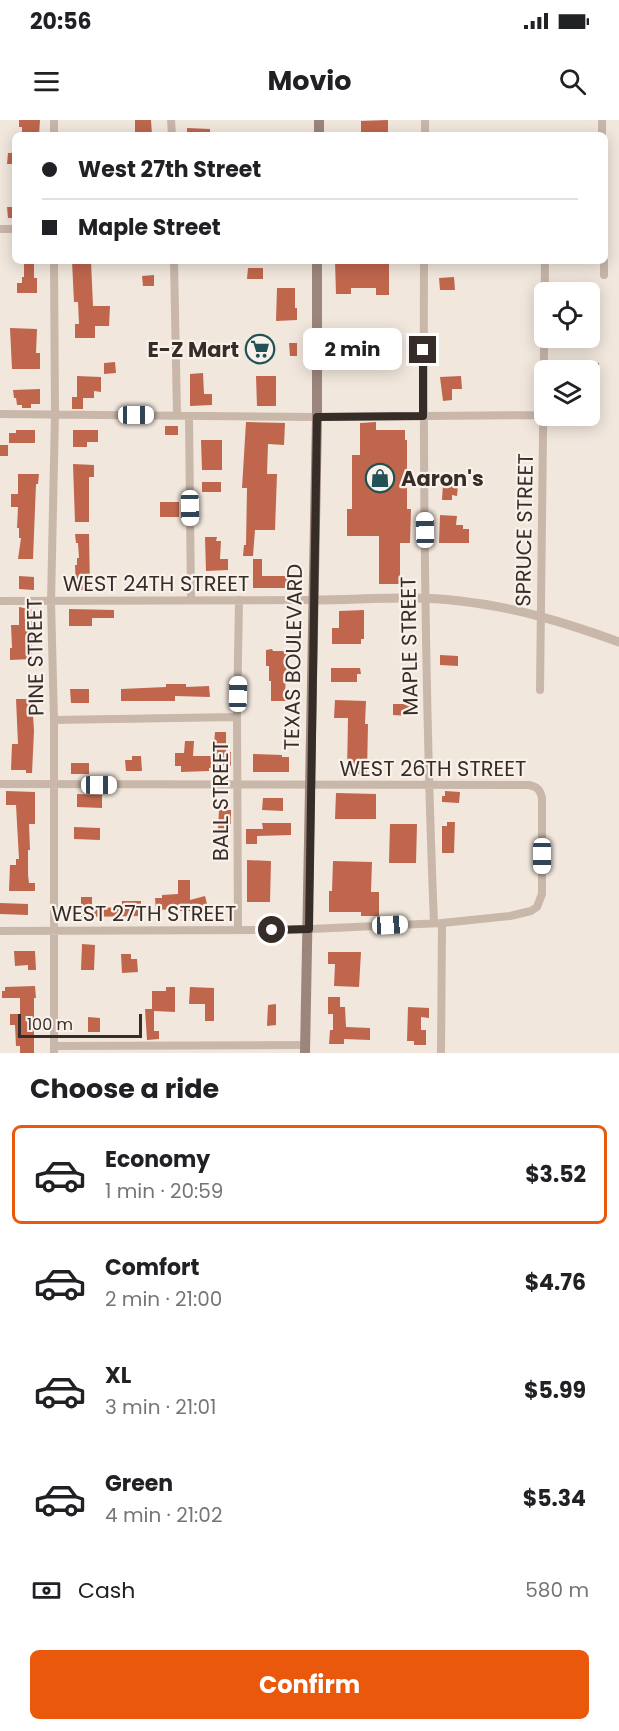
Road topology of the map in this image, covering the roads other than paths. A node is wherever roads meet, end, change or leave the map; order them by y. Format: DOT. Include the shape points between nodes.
graph roads {
  1 [pos="54,264"];
  2 [pos="174,264"];
  3 [pos="317,264"];
  4 [pos="424,264"];
  5 [pos="545,264"];
  6 [pos="604,264"];
  7 [pos="604,275"];
  8 [pos="544,360"];
  9 [pos="0,414"];
  10 [pos="56,414"];
  11 [pos="177,415"];
  12 [pos="534,415"];
  13 [pos="189,416"];
  14 [pos="423,416"];
  15 [pos="317,417"];
  16 [pos="543,426"];
  17 [pos="426,599"];
  18 [pos="191,600"];
  19 [pos="239,600"];
  20 [pos="313,600"];
  21 [pos="0,602"];
  22 [pos="51,602"];
  23 [pos="542,616"];
  24 [pos="619,642"];
  25 [pos="540,690"];
  26 [pos="237,717"];
  27 [pos="54,720"];
  28 [pos="0,784"];
  29 [pos="52,784"];
  30 [pos="428,784"];
  31 [pos="239,786"];
  32 [pos="311,786"];
  33 [pos="537,907"];
  34 [pos="438,923"];
  35 [pos="309,929"];
  36 [pos="238,930"];
  37 [pos="0,931"];
  38 [pos="53,931"];
  39 [pos="54,1049"];
  40 [pos="305,1049"];
  41 [pos="441,1053"];
  1 -- 10 [label="street, PINE STREET"];
  2 -- 11 [label="street"];
  3 -- 15 [label="main road, TEXAS BOULEVARD"];
  4 -- 14 [label="street, MAPLE STREET"];
  5 -- 8 [label="street, SPRUCE STREET"];
  6 -- 7 [label="street"];
  9 -- 10 [label="street"];
  10 -- 11 [label="street"];
  10 -- 22 [label="street, PINE STREET"];
  11 -- 13 [label="street"];
  12 -- 14 [label="street"];
  13 -- 15 [label="street"];
  13 -- 18 [label="street"];
  14 -- 15 [label="street"];
  14 -- 17 [label="street, MAPLE STREET"];
  15 -- 20 [label="main road, TEXAS BOULEVARD"];
  16 -- 23 [label="street, SPRUCE STREET"];
  17 -- 20 [label="street"];
  17 -- 23 [label="street"];
  17 -- 30 [label="street, MAPLE STREET"];
  18 -- 19 [label="street, WEST 24TH STREET"];
  18 -- 22 [label="street, WEST 24TH STREET"];
  19 -- 20 [label="street, WEST 24TH STREET"];
  19 -- 26 [label="street, BALL STREET"];
  20 -- 32 [label="main road, TEXAS BOULEVARD"];
  21 -- 22 [label="street, WEST 24TH STREET"];
  22 -- 27 [label="street, PINE STREET"];
  23 -- 24 [label="street"];
  23 -- 25 [label="street, SPRUCE STREET"];
  26 -- 27 [label="street"];
  26 -- 31 [label="street, BALL STREET"];
  27 -- 29 [label="street, PINE STREET"];
  28 -- 29 [label="street, WEST 26TH STREET"];
  29 -- 31 [label="street, WEST 26TH STREET"];
  29 -- 38 [label="street, PINE STREET"];
  30 -- 32 [label="street, WEST 26TH STREET"];
  30 -- 33 [label="street, WEST 26TH STREET" via="529,785 540,790 542,894"];
  30 -- 34 [label="street, MAPLE STREET"];
  31 -- 32 [label="street, WEST 26TH STREET"];
  31 -- 36 [label="street, BALL STREET"];
  32 -- 35 [label="main road, TEXAS BOULEVARD"];
  33 -- 34 [label="street, WEST 27TH STREET" via="510,916"];
  34 -- 35 [label="street, WEST 27TH STREET"];
  34 -- 41 [label="street, MAPLE STREET"];
  35 -- 36 [label="street, WEST 27TH STREET"];
  35 -- 40 [label="main road, TEXAS BOULEVARD"];
  36 -- 38 [label="street, WEST 27TH STREET"];
  37 -- 38 [label="street, WEST 27TH STREET"];
  38 -- 39 [label="street, PINE STREET"];
  39 -- 40 [label="street"];
}
